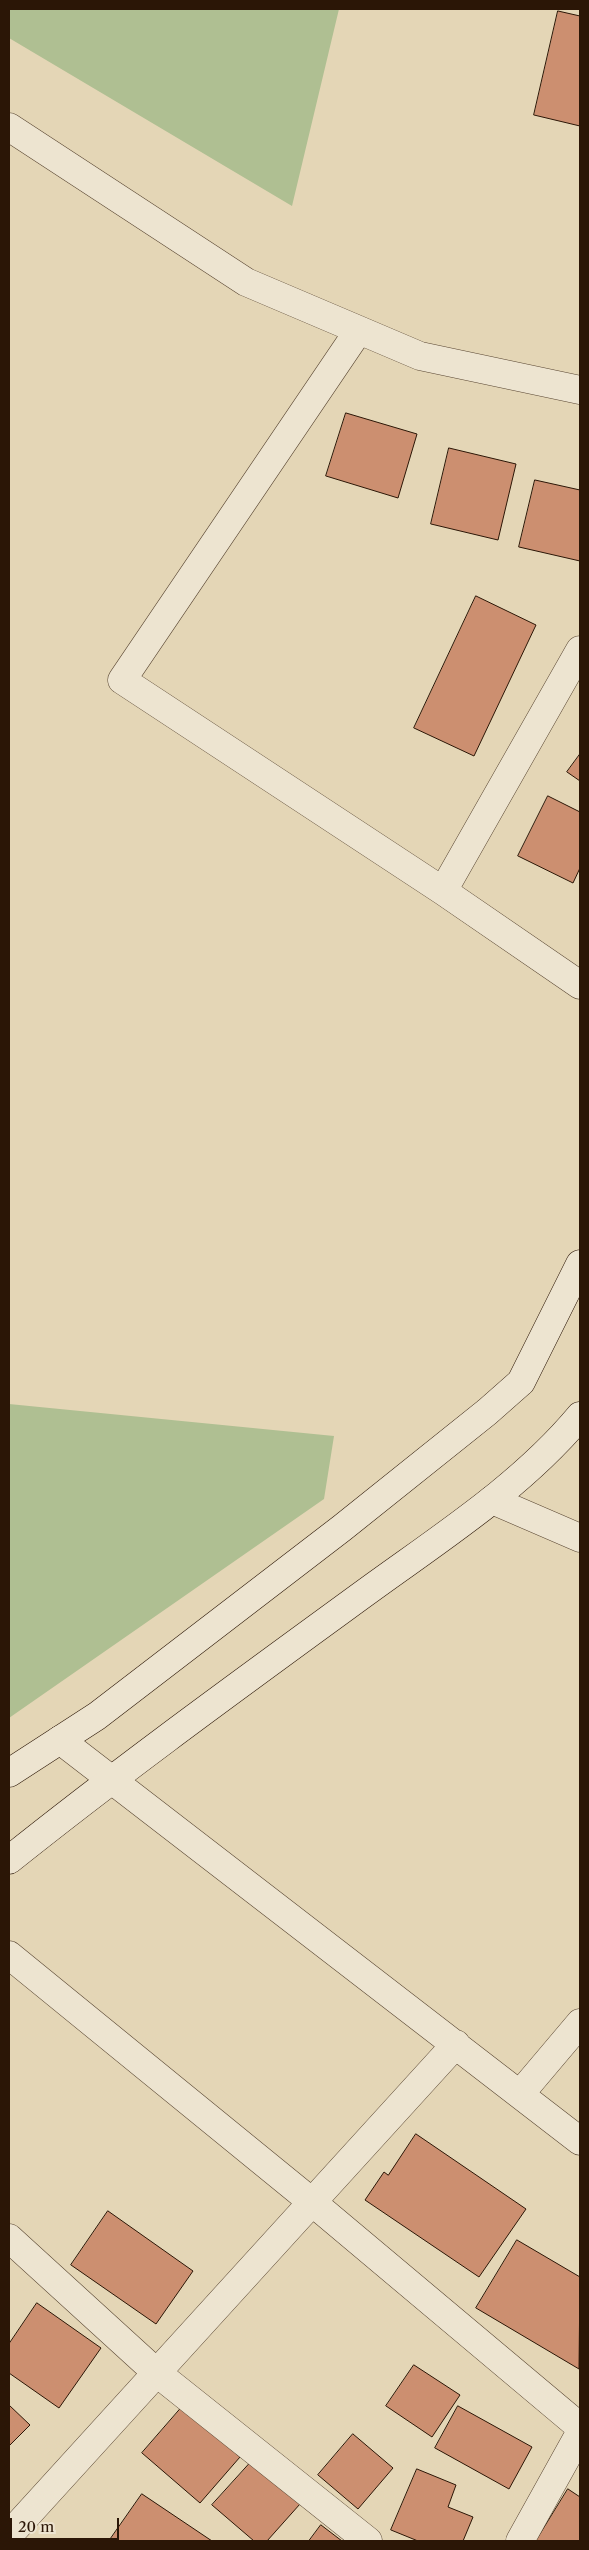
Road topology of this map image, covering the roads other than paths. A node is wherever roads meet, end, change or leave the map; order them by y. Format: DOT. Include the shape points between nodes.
graph roads {
  1 [pos="9,127"];
  2 [pos="359,330"];
  3 [pos="580,390"];
  4 [pos="580,650"];
  5 [pos="443,891"];
  6 [pos="580,985"];
  7 [pos="580,1264"];
  8 [pos="580,1416"];
  9 [pos="492,1500"];
  10 [pos="580,1538"];
  11 [pos="60,1740"];
  12 [pos="9,1773"];
  13 [pos="111,1779"];
  14 [pos="9,1860"];
  15 [pos="9,1955"];
  16 [pos="580,2023"];
  17 [pos="456,2044"];
  18 [pos="520,2094"];
  19 [pos="580,2141"];
  20 [pos="312,2202"];
  21 [pos="9,2238"];
  22 [pos="157,2373"];
  23 [pos="578,2441"];
  24 [pos="14,2534"];
  25 [pos="368,2541"];
  26 [pos="520,2541"];
  1 -- 2 [label="street" via="246,282"];
  2 -- 3 [label="street" via="420,356"];
  2 -- 5 [label="street" via="122,680"];
  4 -- 5 [label="street"];
  5 -- 6 [label="street"];
  7 -- 11 [label="street" via="521,1382 326,1540"];
  8 -- 9 [label="street" via="556,1445"];
  9 -- 10 [label="street"];
  9 -- 13 [label="street"];
  11 -- 12 [label="street"];
  11 -- 13 [label="street"];
  13 -- 14 [label="street"];
  13 -- 17 [label="street"];
  15 -- 20 [label="street"];
  16 -- 18 [label="street"];
  17 -- 18 [label="street"];
  17 -- 20 [label="street"];
  18 -- 19 [label="street"];
  20 -- 22 [label="street"];
  20 -- 23 [label="street"];
  21 -- 22 [label="street"];
  22 -- 24 [label="street"];
  22 -- 25 [label="street"];
  23 -- 26 [label="street"];
}
